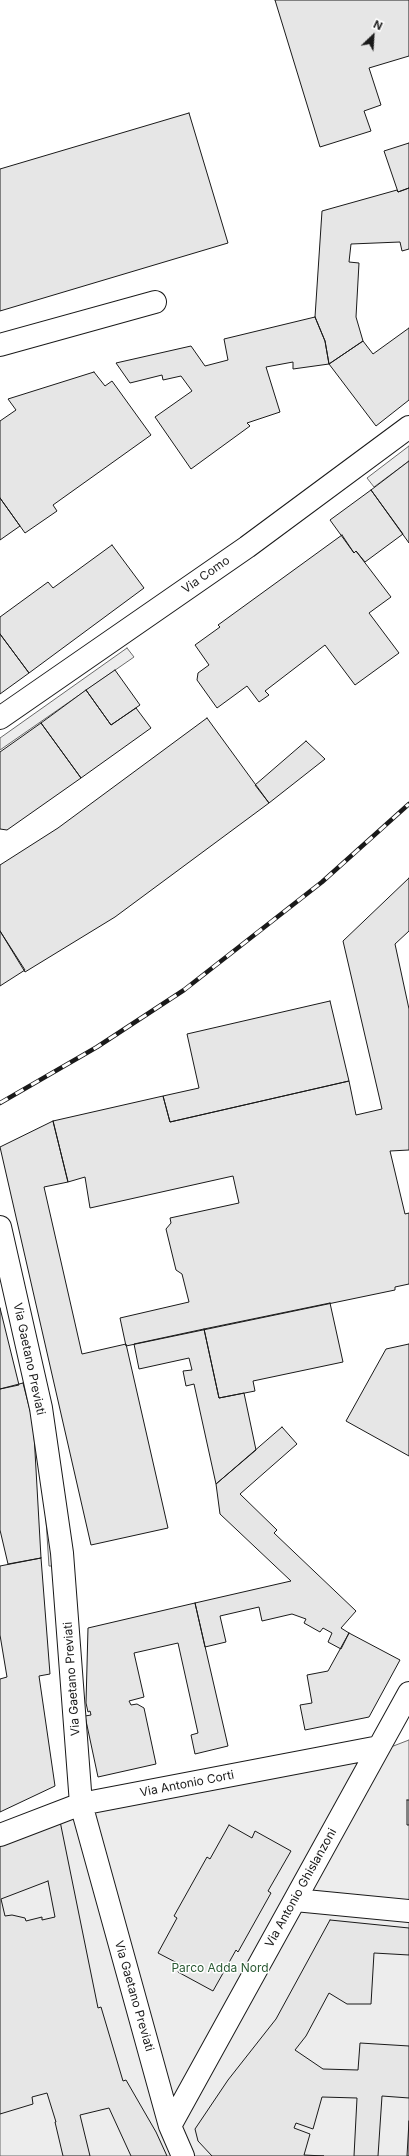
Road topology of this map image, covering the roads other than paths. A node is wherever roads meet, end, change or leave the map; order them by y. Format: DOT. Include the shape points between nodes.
graph roads {
  1 [pos="155,302"];
  2 [pos="0,345"];
  3 [pos="409,427"];
  4 [pos="0,718"];
  5 [pos="0,1227"];
  6 [pos="409,1693"];
  7 [pos="400,1724"];
  8 [pos="379,1747"];
  9 [pos="80,1804"];
  10 [pos="0,1835"];
  11 [pos="295,1900"];
  12 [pos="409,1911"];
  13 [pos="170,2126"];
  14 [pos="183,2156"];
  1 -- 2 [label="street"];
  3 -- 4 [label="street, Via Como" via="247,546"];
  5 -- 9 [label="street, Via Gaetano Previati" via="41,1408 62,1553"];
  6 -- 7 [label="street, Via Antonio Ghislanzoni"];
  7 -- 8 [label="street, Via Antonio Ghislanzoni"];
  8 -- 9 [label="street, Via Antonio Corti"];
  8 -- 11 [label="street, Via Antonio Ghislanzoni"];
  9 -- 10 [label="street, Via Antonio Corti"];
  9 -- 13 [label="street, Via Gaetano Previati"];
  11 -- 12 [label="street"];
  11 -- 13 [label="street, Via Antonio Ghislanzoni"];
  13 -- 14 [label="street, Via Gaetano Previati"];
}
